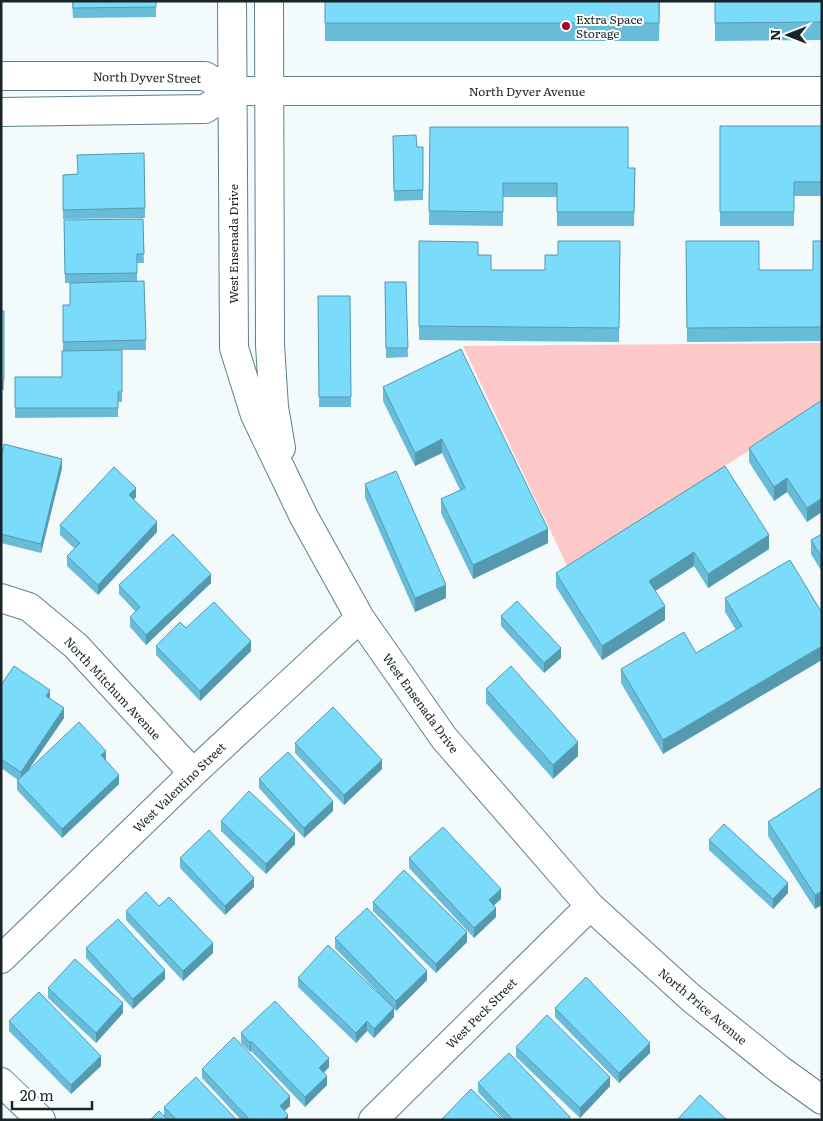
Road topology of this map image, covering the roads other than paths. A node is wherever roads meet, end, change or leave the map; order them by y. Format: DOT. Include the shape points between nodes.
graph roads {
  1 [pos="232,1"];
  2 [pos="269,1"];
  3 [pos="1,76"];
  4 [pos="232,91"];
  5 [pos="269,91"];
  6 [pos="822,91"];
  7 [pos="1,112"];
  8 [pos="285,476"];
  9 [pos="1,598"];
  10 [pos="360,618"];
  11 [pos="192,773"];
  12 [pos="590,906"];
  13 [pos="1,958"];
  14 [pos="1,1082"];
  15 [pos="822,1100"];
  16 [pos="41,1120"];
  17 [pos="373,1120"];
  1 -- 4 [label="street, West Ensenada Drive"];
  2 -- 5 [label="street, West Ensenada Drive"];
  3 -- 4 [label="street, North Dyver Street" via="205,76"];
  4 -- 5 [label="street, North Dyver Avenue"];
  4 -- 7 [label="street" via="205,109"];
  4 -- 8 [label="street, West Ensenada Drive" via="234,348 256,415"];
  5 -- 6 [label="street, North Dyver Avenue"];
  5 -- 8 [label="street, West Ensenada Drive" via="270,345 274,407"];
  8 -- 10 [label="street, West Ensenada Drive"];
  9 -- 11 [label="street, North Mitchum Avenue" via="29,607 76,646"];
  10 -- 11 [label="street, West Valentino Street"];
  10 -- 12 [label="street, West Ensenada Drive" via="444,738"];
  11 -- 13 [label="street, West Valentino Street"];
  12 -- 15 [label="street, North Price Avenue" via="690,997 778,1069"];
  12 -- 17 [label="street, West Peck Street"];
  14 -- 16 [label="street"];
}
